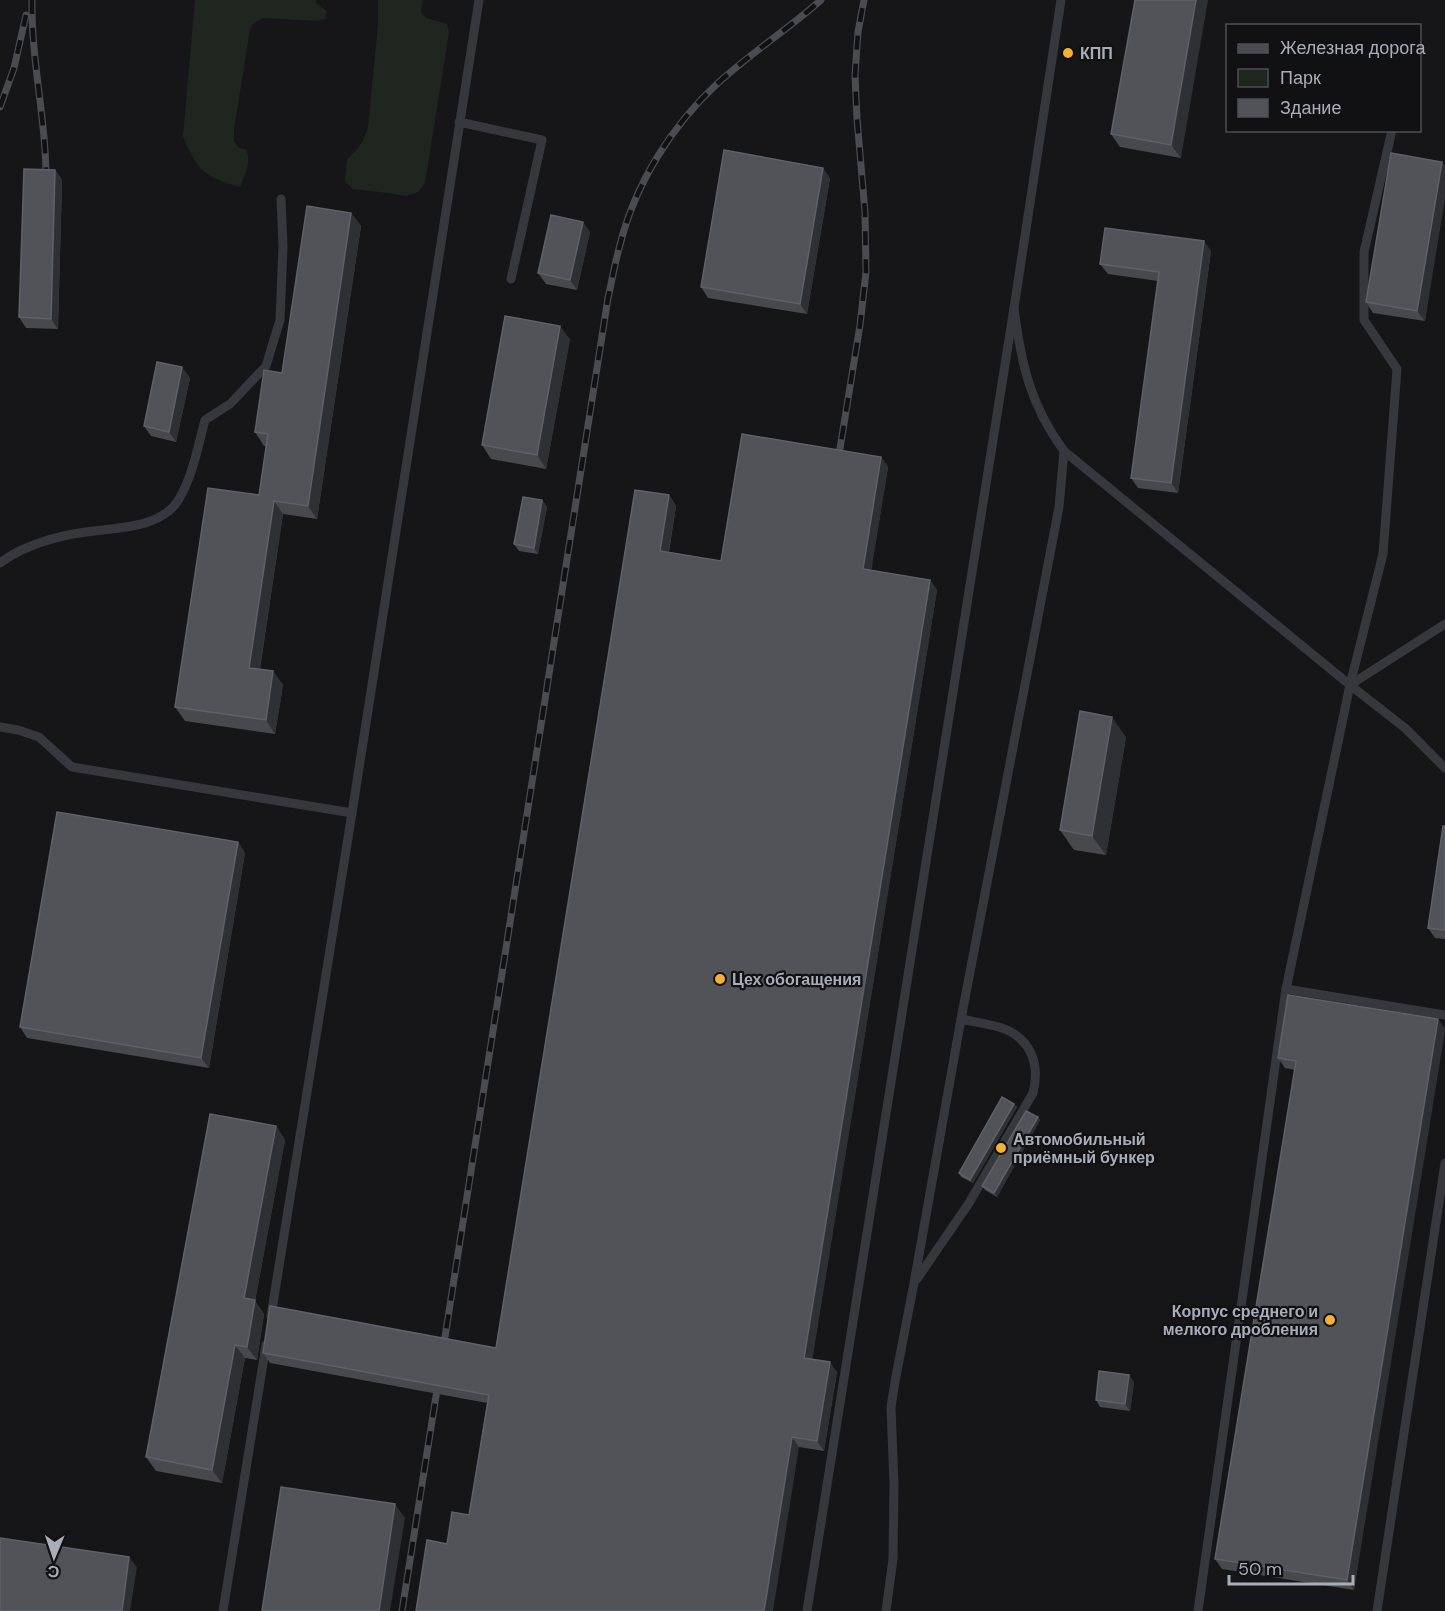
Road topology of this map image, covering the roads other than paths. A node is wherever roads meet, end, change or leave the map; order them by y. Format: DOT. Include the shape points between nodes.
graph roads {
  1 [pos="479,0"];
  2 [pos="1061,0"];
  3 [pos="459,122"];
  4 [pos="1392,132"];
  5 [pos="281,199"];
  6 [pos="511,279"];
  7 [pos="1014,308"];
  8 [pos="1064,451"];
  9 [pos="0,563"];
  10 [pos="1445,624"];
  11 [pos="1350,685"];
  12 [pos="0,727"];
  13 [pos="1445,768"];
  14 [pos="352,813"];
  15 [pos="1286,989"];
  16 [pos="1445,1015"];
  17 [pos="961,1019"];
  18 [pos="1445,1164"];
  19 [pos="914,1284"];
  20 [pos="269,1329"];
  21 [pos="267,1341"];
  22 [pos="223,1611"];
  23 [pos="807,1611"];
  24 [pos="886,1611"];
  25 [pos="1198,1611"];
  26 [pos="1377,1611"];
  1 -- 3 [label="lane"];
  2 -- 7 [label="lane"];
  3 -- 6 [label="lane" via="542,140"];
  3 -- 14 [label="lane"];
  4 -- 11 [label="lane" via="1365,252 1364,320 1397,369 1388,496 1383,554"];
  5 -- 9 [label="lane" via="280,320 266,366 230,404 205,420 178,501 155,520 49,540"];
  7 -- 8 [label="lane" via="1018,344 1034,400"];
  7 -- 23 [label="lane"];
  8 -- 11 [label="lane"];
  8 -- 17 [label="lane" via="1059,507"];
  10 -- 11 [label="lane"];
  11 -- 13 [label="lane" via="1406,728"];
  11 -- 15 [label="lane"];
  12 -- 14 [label="lane" via="39,737 72,767"];
  14 -- 20 [label="lane"];
  15 -- 16 [label="lane"];
  15 -- 25 [label="lane"];
  17 -- 19 [label="lane"];
  17 -- 19 [label="lane" via="1004,1029 1028,1045 1035,1084 969,1203"];
  18 -- 26 [label="lane"];
  19 -- 24 [label="lane" via="891,1407 894,1527"];
  21 -- 22 [label="lane"];
}
